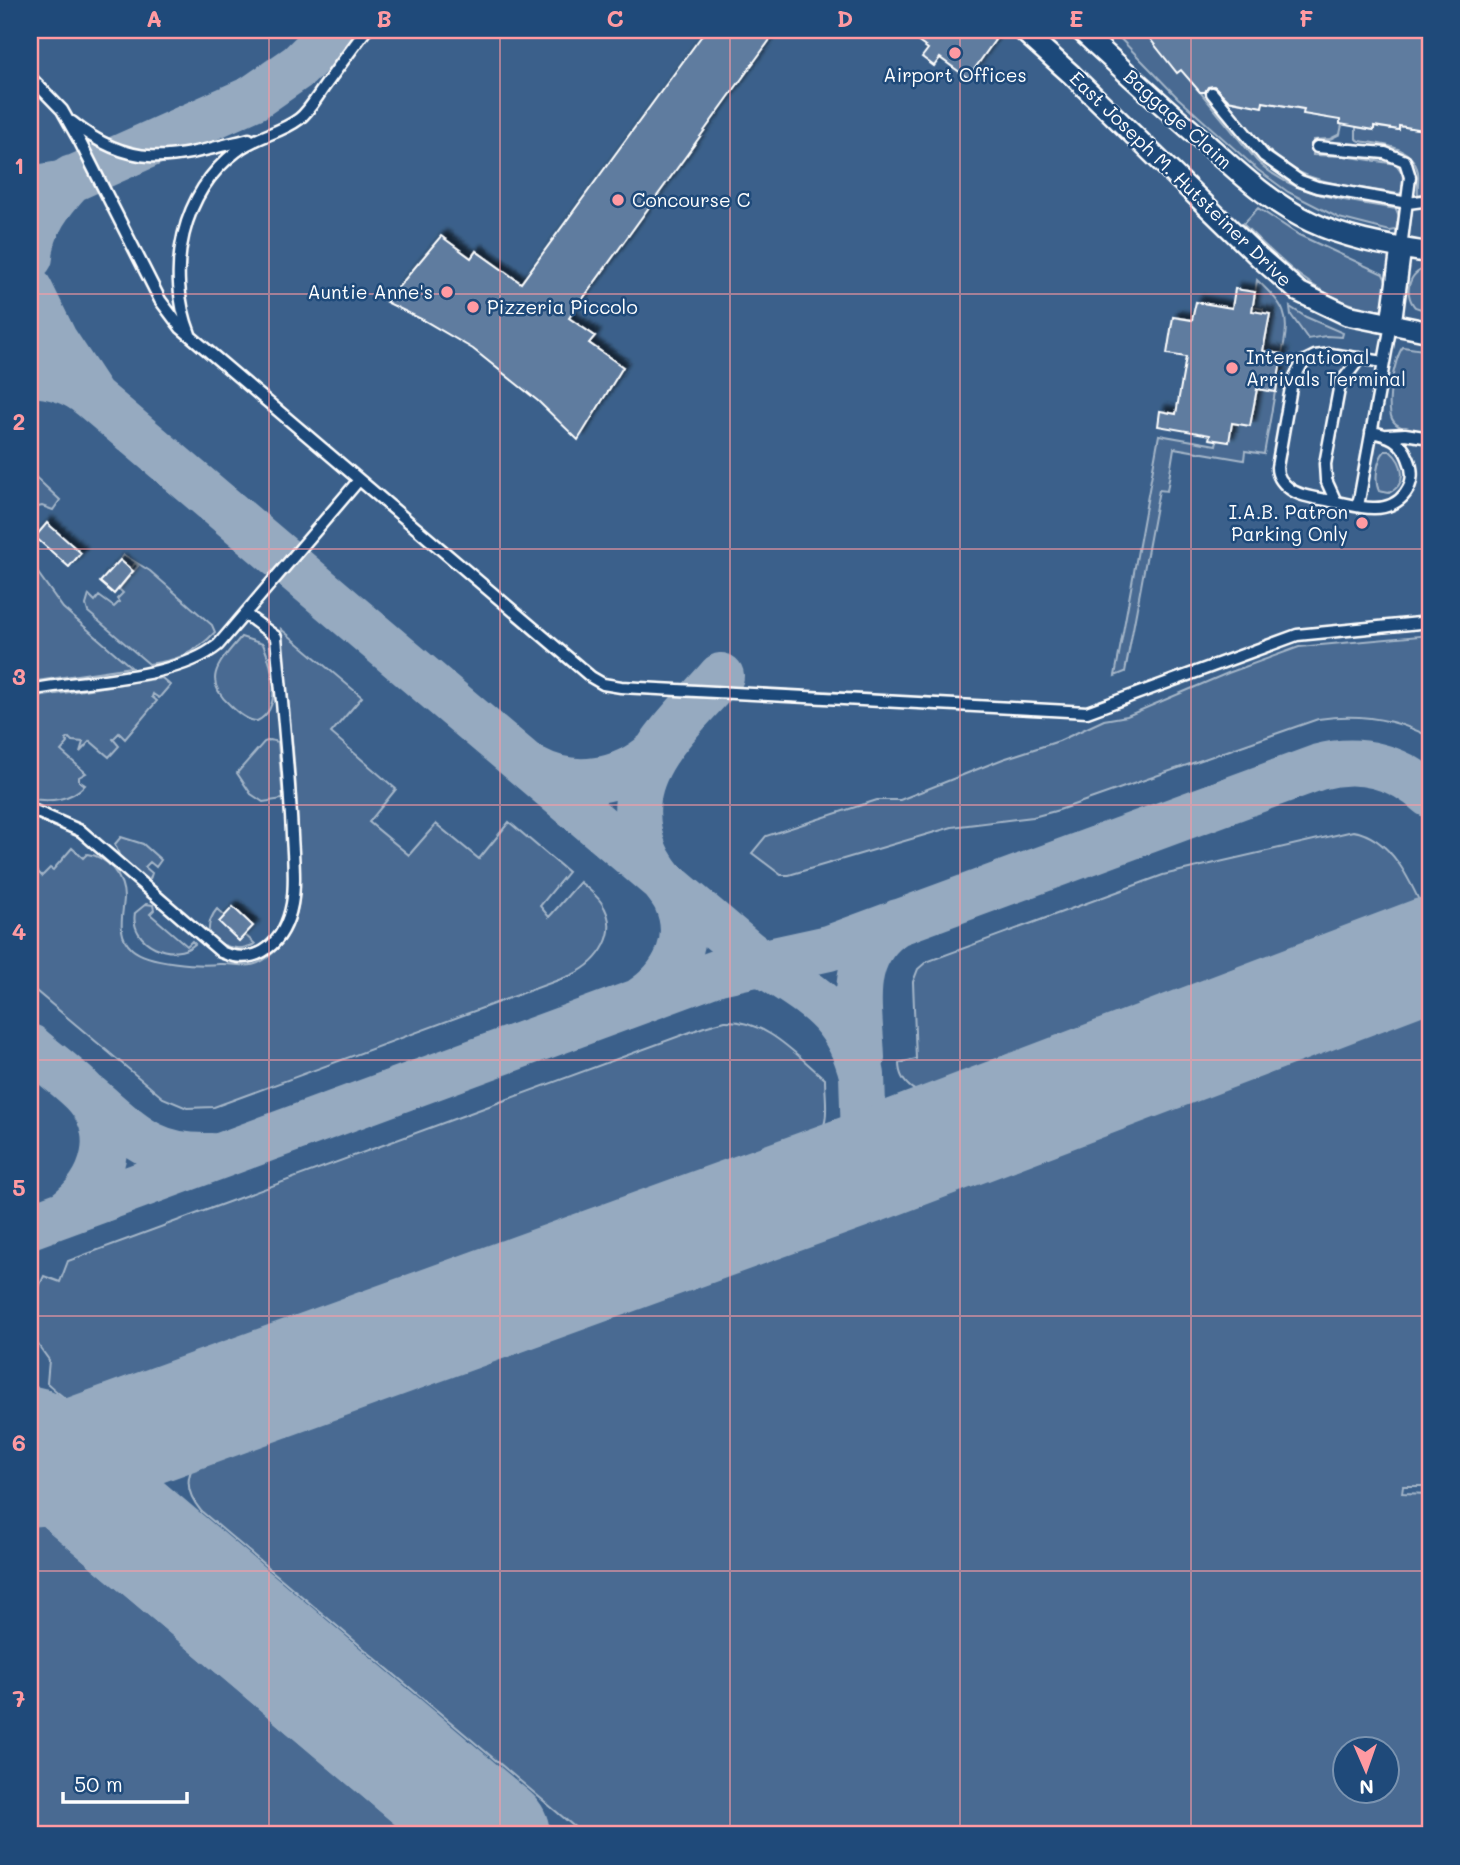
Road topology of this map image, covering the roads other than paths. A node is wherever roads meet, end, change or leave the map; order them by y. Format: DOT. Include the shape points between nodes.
graph roads {
  1 [pos="366,30"];
  2 [pos="1022,30"];
  3 [pos="1080,30"];
  4 [pos="30,78"];
  5 [pos="1212,93"];
  6 [pos="67,119"];
  7 [pos="262,135"];
  8 [pos="1317,146"];
  9 [pos="1430,200"];
  10 [pos="1408,204"];
  11 [pos="1401,248"];
  12 [pos="1430,253"];
  13 [pos="1391,324"];
  14 [pos="1430,332"];
  15 [pos="192,338"];
  16 [pos="1360,358"];
  17 [pos="1384,362"];
  18 [pos="1371,432"];
  19 [pos="1387,435"];
  20 [pos="1430,438"];
  21 [pos="359,480"];
  22 [pos="1336,502"];
  23 [pos="1357,506"];
  24 [pos="245,614"];
  25 [pos="1430,622"];
  26 [pos="30,690"];
  27 [pos="30,809"];
  1 -- 7 [label="lane" via="300,118"];
  2 -- 13 [label="street, East Joseph M. Hutsteiner Drive" via="1299,292 1347,315"];
  3 -- 11 [label="street, Baggage Claim" via="1280,205 1310,222"];
  4 -- 6 [label="lane"];
  5 -- 10 [label="lane" via="1264,156 1293,177 1317,187"];
  6 -- 7 [label="lane" via="108,146 147,156 186,155"];
  6 -- 15 [label="lane" via="160,300"];
  7 -- 15 [label="lane" via="228,158 202,189 187,222 179,284"];
  8 -- 10 [label="lane" via="1399,157 1410,173"];
  9 -- 10 [label="lane"];
  10 -- 11 [label="lane"];
  11 -- 12 [label="street, Baggage Claim"];
  11 -- 13 [label="street"];
  13 -- 14 [label="street, East Joseph M. Hutsteiner Drive"];
  13 -- 17 [label="lane"];
  15 -- 21 [label="lane"];
  16 -- 17 [label="lane"];
  16 -- 22 [label="lane" via="1340,384 1325,464"];
  16 -- 22 [label="lane" via="1323,354 1298,368 1277,467 1279,478 1294,492"];
  17 -- 18 [label="lane"];
  18 -- 19 [label="lane"];
  18 -- 23 [label="lane"];
  19 -- 20 [label="lane"];
  19 -- 23 [label="lane" via="1409,458 1410,487 1404,497 1386,506"];
  21 -- 24 [label="lane"];
  21 -- 25 [label="lane" via="591,677 610,686 1087,712 1297,635"];
  22 -- 23 [label="lane"];
  24 -- 26 [label="lane" via="218,645 195,661"];
  24 -- 27 [label="lane" via="276,638 290,797 292,906 281,933 265,950 243,959 221,952 81,831"];
}
